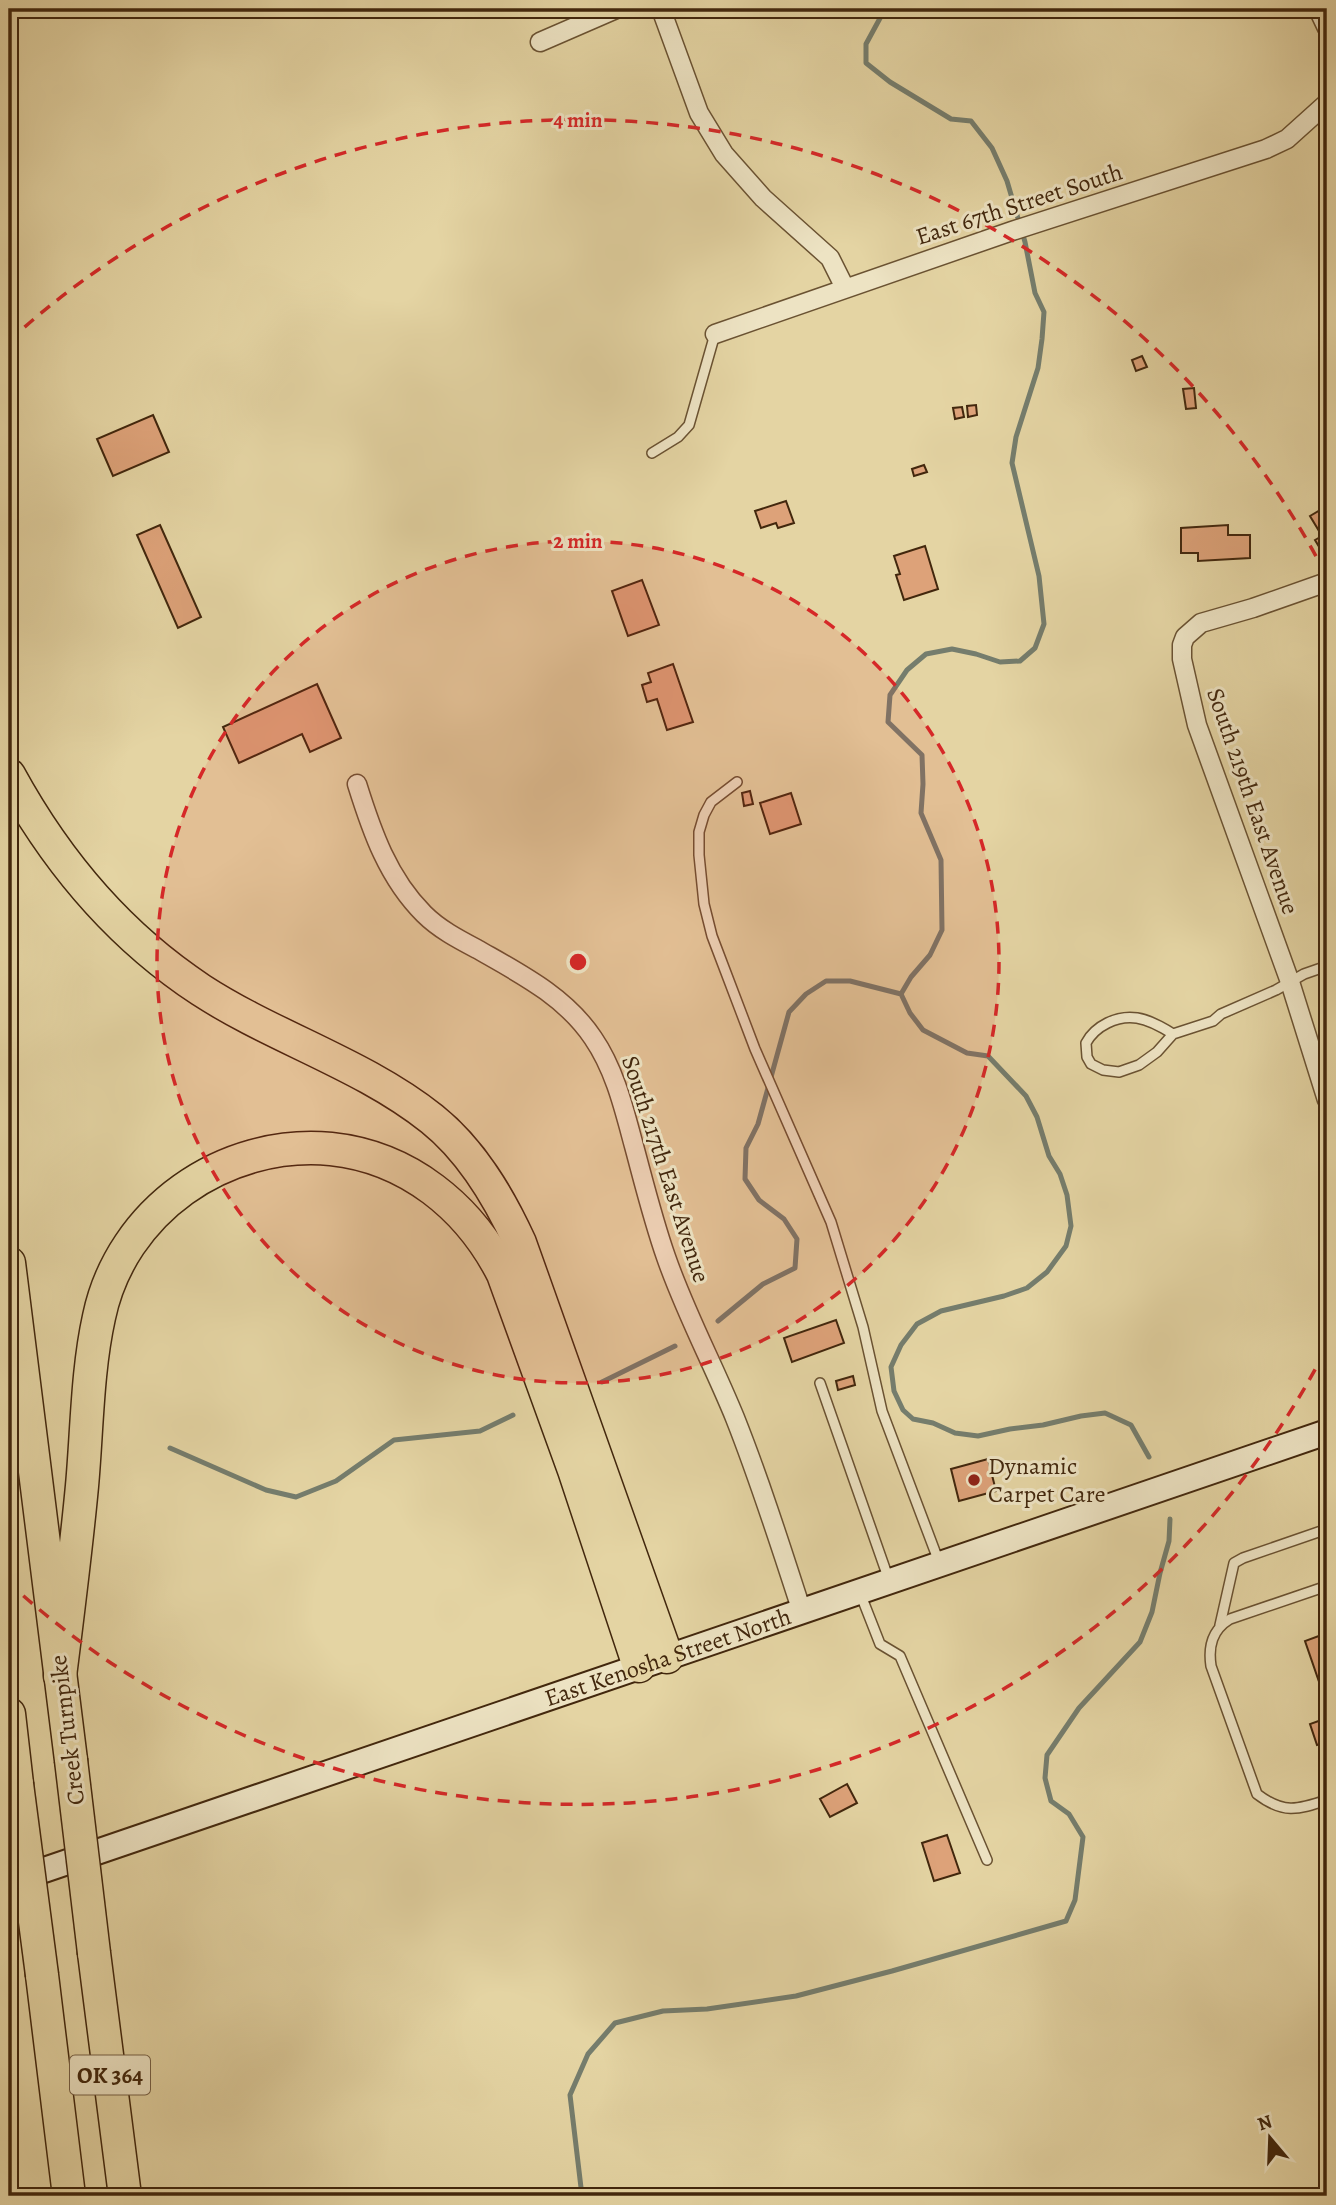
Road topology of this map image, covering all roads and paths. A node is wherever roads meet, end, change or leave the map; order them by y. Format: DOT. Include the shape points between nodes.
graph roads {
  1 [pos="616,9"];
  2 [pos="661,9"];
  3 [pos="1318,9"];
  4 [pos="1327,28"];
  5 [pos="540,42"];
  6 [pos="1327,103"];
  7 [pos="845,288"];
  8 [pos="715,334"];
  9 [pos="652,453"];
  10 [pos="1327,582"];
  11 [pos="9,775"];
  12 [pos="737,782"];
  13 [pos="357,784"];
  14 [pos="1327,966"];
  15 [pos="1290,982"];
  16 [pos="1173,1034"];
  17 [pos="1327,1100"];
  18 [pos="9,1263"];
  19 [pos="820,1384"];
  20 [pos="1327,1432"];
  21 [pos="1327,1529"];
  22 [pos="940,1564"];
  23 [pos="889,1582"];
  24 [pos="1327,1586"];
  25 [pos="860,1592"];
  26 [pos="802,1612"];
  27 [pos="1220,1625"];
  28 [pos="653,1661"];
  29 [pos="60,1676"];
  30 [pos="9,1714"];
  31 [pos="1327,1800"];
  32 [pos="987,1860"];
  33 [pos="9,1882"];
  34 [pos="69,2196"];
  35 [pos="125,2196"];
  1 -- 5 [label="street"];
  2 -- 7 [label="street" via="699,113 724,154 763,198 830,258"];
  3 -- 4 [label="street"];
  6 -- 7 [label="street, East 67th Street South" via="1287,139 1266,149"];
  7 -- 8 [label="street, East 67th Street South"];
  8 -- 9 [label="lane" via="689,425"];
  10 -- 15 [label="street, South 219th East Avenue" via="1201,623 1182,645 1197,725"];
  11 -- 28 [label="highway" via="69,869 140,943 234,1010 407,1101 452,1138 488,1182 520,1243"];
  12 -- 22 [label="lane" via="711,802 699,831 704,904 712,936 755,1049 831,1222 863,1327 882,1411"];
  13 -- 26 [label="street, South 217th East Avenue" via="382,856 425,916 563,1003 595,1040 623,1105 668,1262 756,1472"];
  14 -- 15 [label="lane"];
  15 -- 16 [label="lane" via="1213,1021"];
  15 -- 17 [label="street, South 219th East Avenue"];
  16 -- 16 [label="lane" via="1137,1018 1122,1018 1098,1027 1086,1043 1087,1057 1103,1070 1119,1072 1139,1065"];
  18 -- 29 [label="highway, Creek Turnpike / OK 364"];
  19 -- 23 [label="lane"];
  20 -- 22 [label="main road, East Kenosha Street North"];
  21 -- 27 [label="lane" via="1234,1563"];
  22 -- 23 [label="main road, East Kenosha Street North"];
  23 -- 25 [label="main road, East Kenosha Street North"];
  24 -- 27 [label="lane"];
  25 -- 26 [label="main road, East Kenosha Street North"];
  25 -- 32 [label="lane" via="880,1644 900,1656"];
  26 -- 28 [label="main road, East Kenosha Street North"];
  27 -- 31 [label="lane" via="1209,1652 1211,1666 1256,1794 1269,1804 1288,1809"];
  28 -- 29 [label="highway" via="597,1539 503,1274 481,1235 441,1194 408,1173 351,1152 296,1149 240,1160 184,1188 136,1235 113,1276 94,1345"];
  28 -- 33 [label="main road, East Kenosha Street North"];
  29 -- 35 [label="highway, Creek Turnpike / OK 364, bridge"];
  30 -- 34 [label="highway, OK 364, bridge"];
}
